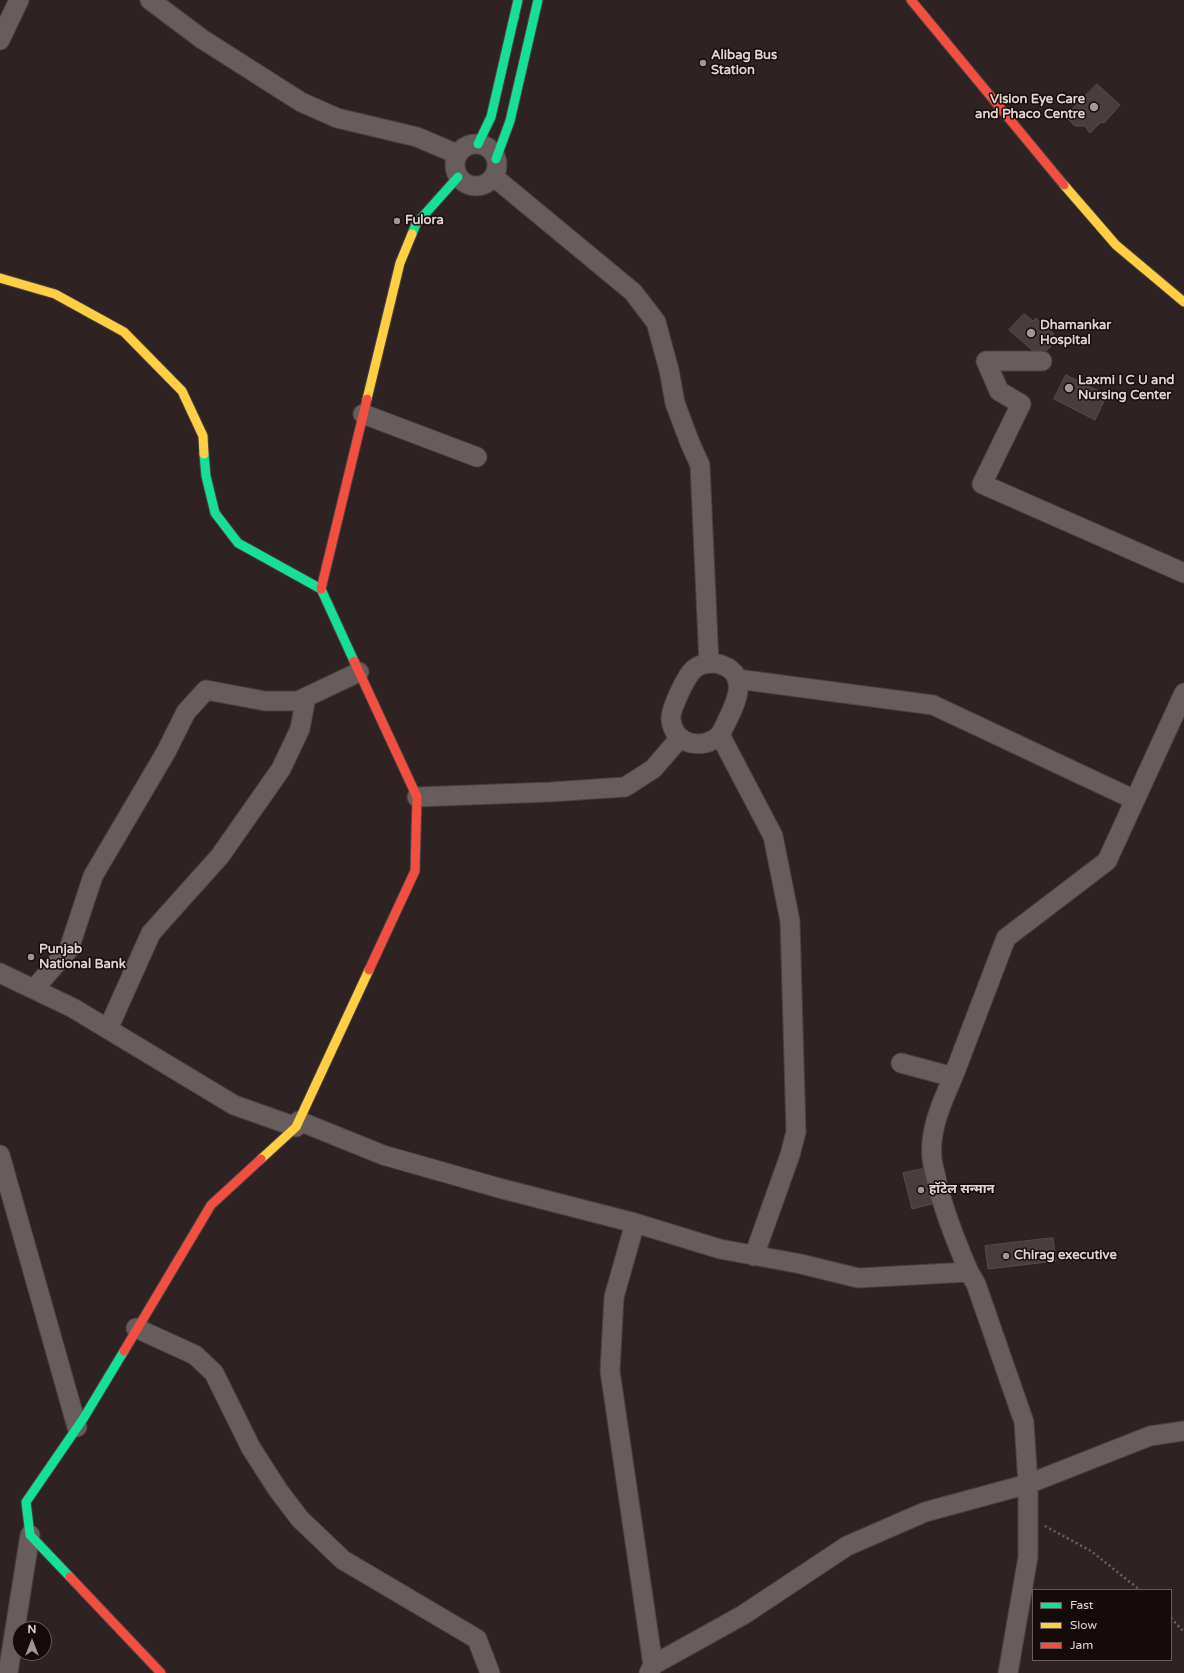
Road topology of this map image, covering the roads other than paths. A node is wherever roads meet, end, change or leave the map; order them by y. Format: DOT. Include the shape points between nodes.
graph roads {
  1 [pos="19,0"];
  2 [pos="150,0"];
  3 [pos="518,0"];
  4 [pos="538,0"];
  5 [pos="911,0"];
  6 [pos="0,40"];
  7 [pos="478,144"];
  8 [pos="457,154"];
  9 [pos="495,168"];
  10 [pos="458,177"];
  11 [pos="0,278"];
  12 [pos="1184,302"];
  13 [pos="1042,361"];
  14 [pos="363,414"];
  15 [pos="477,457"];
  16 [pos="1184,573"];
  17 [pos="321,589"];
  18 [pos="709,663"];
  19 [pos="360,672"];
  20 [pos="737,679"];
  21 [pos="1184,693"];
  22 [pos="306,697"];
  23 [pos="720,735"];
  24 [pos="680,738"];
  25 [pos="416,797"];
  26 [pos="1135,800"];
  27 [pos="0,973"];
  28 [pos="34,989"];
  29 [pos="108,1029"];
  30 [pos="901,1063"];
  31 [pos="952,1077"];
  32 [pos="298,1124"];
  33 [pos="0,1155"];
  34 [pos="635,1223"];
  35 [pos="754,1256"];
  36 [pos="969,1272"];
  37 [pos="136,1328"];
  38 [pos="77,1427"];
  39 [pos="1184,1431"];
  40 [pos="1028,1484"];
  41 [pos="30,1535"];
  42 [pos="651,1669"];
  43 [pos="8,1673"];
  44 [pos="161,1673"];
  45 [pos="490,1673"];
  46 [pos="1008,1673"];
  1 -- 6 [label="street"];
  2 -- 8 [label="street" via="202,39 301,102 337,118 417,137"];
  3 -- 7 [label="street" via="491,117"];
  4 -- 9 [label="street" via="510,121"];
  5 -- 12 [label="street" via="1042,160 1116,245"];
  7 -- 8 [label="street" via="467,146"];
  7 -- 9 [label="street" via="490,149"];
  8 -- 10 [label="street" via="454,165"];
  9 -- 10 [label="street" via="485,184 473,186"];
  9 -- 18 [label="street" via="633,292 656,322 676,403 700,465"];
  10 -- 14 [label="street" via="416,224 400,263"];
  11 -- 17 [label="street" via="55,294 124,332 182,391 203,436 206,476 215,513 238,543"];
  13 -- 16 [label="street" via="986,360 999,391 1021,404 982,484"];
  14 -- 15 [label="street"];
  14 -- 17 [label="street"];
  17 -- 19 [label="street"];
  18 -- 20 [label="street" via="725,667"];
  18 -- 24 [label="street" via="689,674 671,713 673,729"];
  19 -- 22 [label="street"];
  19 -- 25 [label="street"];
  20 -- 23 [label="street" via="739,696"];
  20 -- 26 [label="street" via="933,705"];
  21 -- 26 [label="street"];
  22 -- 28 [label="street" via="298,701 265,701 206,690 186,712 166,752 93,876 68,949"];
  22 -- 29 [label="street" via="300,729 281,769 220,856 151,933"];
  23 -- 24 [label="street" via="712,742 701,745"];
  23 -- 35 [label="street" via="773,836 790,921 796,1132"];
  24 -- 25 [label="street" via="653,769 625,787"];
  25 -- 32 [label="street" via="415,871"];
  26 -- 31 [label="street" via="1107,861 1006,938"];
  27 -- 28 [label="street"];
  28 -- 29 [label="street"];
  29 -- 32 [label="street" via="234,1105"];
  30 -- 31 [label="street"];
  31 -- 36 [label="street" via="939,1107 932,1159 943,1206"];
  32 -- 34 [label="street" via="384,1155"];
  32 -- 37 [label="street" via="211,1205"];
  33 -- 38 [label="street"];
  34 -- 35 [label="street" via="720,1249"];
  34 -- 42 [label="street" via="614,1297 610,1370"];
  35 -- 36 [label="street" via="858,1278"];
  36 -- 40 [label="street" via="976,1284 1024,1422"];
  37 -- 38 [label="street"];
  37 -- 45 [label="street" via="195,1354 214,1373 251,1448 300,1519 343,1560 477,1639"];
  38 -- 41 [label="street" via="26,1502"];
  39 -- 40 [label="street" via="1150,1436"];
  40 -- 42 [label="street" via="925,1512 847,1546 743,1615"];
  40 -- 46 [label="street" via="1028,1557"];
  41 -- 43 [label="street"];
  41 -- 44 [label="street"];
}
